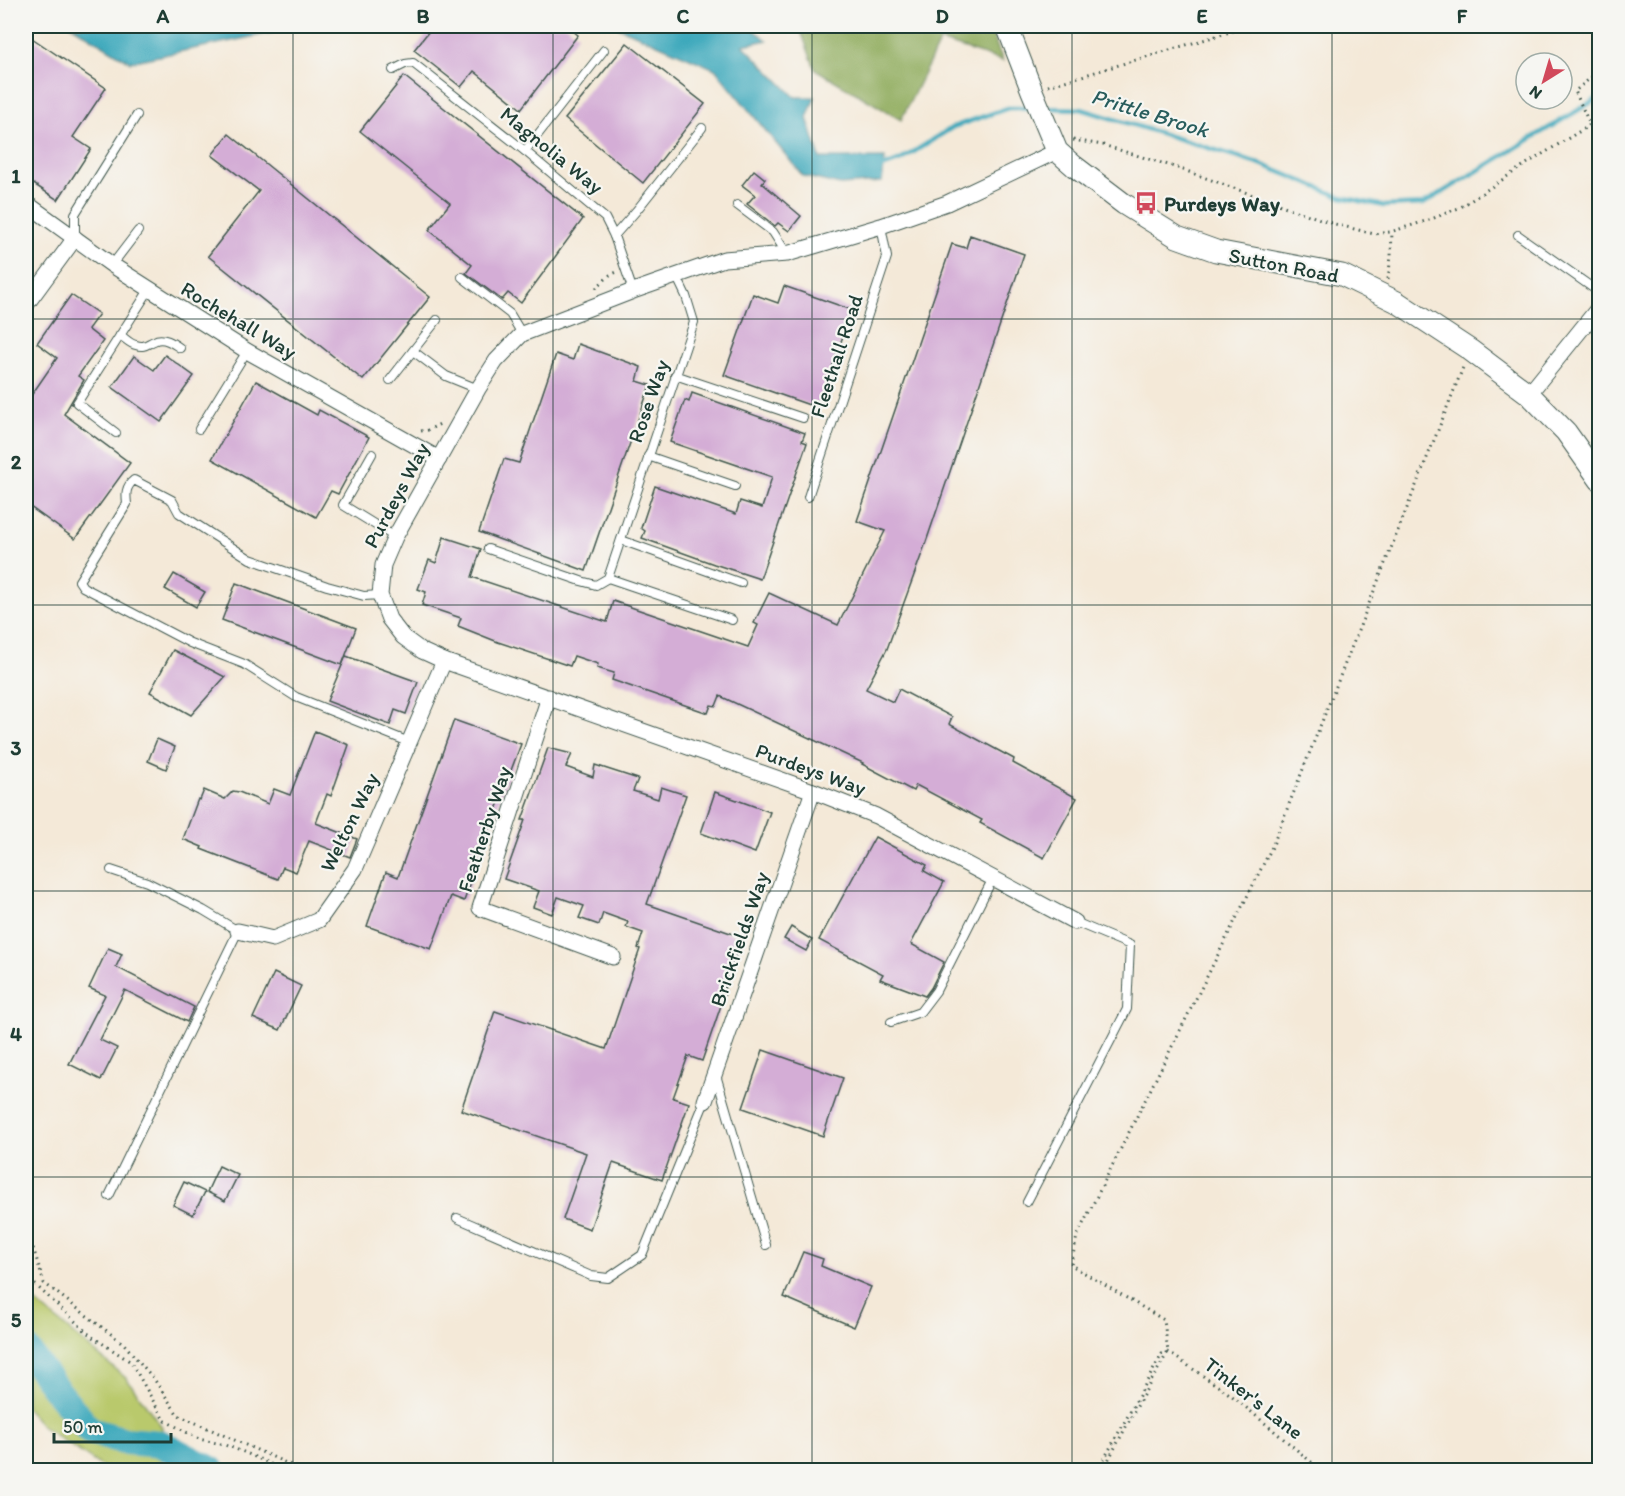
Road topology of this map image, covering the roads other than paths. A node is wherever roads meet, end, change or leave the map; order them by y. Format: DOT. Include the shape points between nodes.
graph roads {
  1 [pos="1007,26"];
  2 [pos="604,50"];
  3 [pos="393,70"];
  4 [pos="137,115"];
  5 [pos="702,128"];
  6 [pos="1052,139"];
  7 [pos="525,151"];
  8 [pos="26,203"];
  9 [pos="737,205"];
  10 [pos="880,226"];
  11 [pos="138,231"];
  12 [pos="1518,235"];
  13 [pos="614,236"];
  14 [pos="75,238"];
  15 [pos="787,254"];
  16 [pos="112,265"];
  17 [pos="676,275"];
  18 [pos="462,277"];
  19 [pos="148,290"];
  20 [pos="633,291"];
  21 [pos="1599,293"];
  22 [pos="26,305"];
  23 [pos="1599,306"];
  24 [pos="437,320"];
  25 [pos="522,334"];
  26 [pos="120,335"];
  27 [pos="180,348"];
  28 [pos="247,351"];
  29 [pos="413,351"];
  30 [pos="675,375"];
  31 [pos="390,380"];
  32 [pos="478,389"];
  33 [pos="1529,394"];
  34 [pos="803,418"];
  35 [pos="200,429"];
  36 [pos="116,433"];
  37 [pos="372,454"];
  38 [pos="648,456"];
  39 [pos="438,459"];
  40 [pos="1599,480"];
  41 [pos="735,486"];
  42 [pos="808,497"];
  43 [pos="395,537"];
  44 [pos="621,540"];
  45 [pos="489,549"];
  46 [pos="608,578"];
  47 [pos="741,583"];
  48 [pos="380,595"];
  49 [pos="732,620"];
  50 [pos="444,661"];
  51 [pos="549,697"];
  52 [pos="409,742"];
  53 [pos="813,791"];
  54 [pos="111,870"];
  55 [pos="993,878"];
  56 [pos="1075,922"];
  57 [pos="238,931"];
  58 [pos="613,957"];
  59 [pos="891,1022"];
  60 [pos="715,1070"];
  61 [pos="705,1101"];
  62 [pos="109,1196"];
  63 [pos="1027,1202"];
  64 [pos="457,1218"];
  65 [pos="766,1245"];
  1 -- 6 [label="street, Sutton Road"];
  2 -- 7 [label="lane"];
  3 -- 7 [label="lane, Magnolia Way" via="413,63"];
  4 -- 14 [label="lane" via="75,214"];
  5 -- 13 [label="lane"];
  6 -- 10 [label="street, Purdeys Way" via="948,203"];
  6 -- 33 [label="street, Sutton Road" via="1074,166 1177,237 1216,251 1342,275 1397,302"];
  7 -- 13 [label="lane, Magnolia Way" via="605,218"];
  8 -- 14 [label="street, Rochehall Way"];
  9 -- 15 [label="lane" via="773,232"];
  10 -- 15 [label="street, Purdeys Way"];
  10 -- 42 [label="lane, Fleethall Road" via="887,257"];
  11 -- 16 [label="lane"];
  12 -- 21 [label="lane"];
  13 -- 20 [label="lane, Magnolia Way"];
  14 -- 16 [label="street, Rochehall Way"];
  14 -- 22 [label="street"];
  15 -- 17 [label="street, Purdeys Way" via="724,259"];
  16 -- 19 [label="street, Rochehall Way"];
  17 -- 20 [label="street, Purdeys Way"];
  17 -- 30 [label="lane, Rose Way" via="694,322"];
  18 -- 25 [label="lane" via="510,314"];
  19 -- 26 [label="lane"];
  19 -- 28 [label="street, Rochehall Way"];
  20 -- 25 [label="street, Purdeys Way"];
  23 -- 33 [label="street"];
  24 -- 29 [label="lane"];
  25 -- 32 [label="street, Purdeys Way" via="496,361"];
  26 -- 27 [label="lane" via="138,346 162,339"];
  26 -- 36 [label="lane" via="77,403"];
  28 -- 35 [label="lane"];
  28 -- 39 [label="street, Rochehall Way"];
  29 -- 31 [label="lane"];
  29 -- 32 [label="lane" via="446,376"];
  30 -- 34 [label="lane"];
  30 -- 38 [label="lane, Rose Way"];
  32 -- 39 [label="street, Purdeys Way"];
  33 -- 40 [label="street, Sutton Road" via="1566,432"];
  37 -- 43 [label="lane" via="343,505"];
  38 -- 41 [label="lane"];
  38 -- 44 [label="lane, Rose Way"];
  39 -- 43 [label="street, Purdeys Way"];
  43 -- 48 [label="street, Purdeys Way" via="383,565"];
  44 -- 46 [label="lane, Rose Way"];
  44 -- 47 [label="lane"];
  45 -- 46 [label="lane" via="588,584 596,585"];
  46 -- 49 [label="lane"];
  48 -- 50 [label="street, Purdeys Way" via="389,619 403,637"];
  48 -- 52 [label="lane" via="364,596 327,586 250,559 179,513 172,500 134,480 126,491 127,504 79,581 83,587 190,643 243,664 296,697"];
  50 -- 51 [label="street, Purdeys Way"];
  50 -- 52 [label="street, Welton Way"];
  51 -- 53 [label="street, Purdeys Way"];
  51 -- 58 [label="street, Featherby Way" via="480,908"];
  52 -- 57 [label="street, Welton Way" via="355,869 319,920 273,939"];
  53 -- 55 [label="street, Purdeys Way" via="876,816"];
  53 -- 60 [label="street, Brickfields Way"];
  54 -- 57 [label="lane" via="147,882"];
  55 -- 56 [label="street, Purdeys Way"];
  55 -- 59 [label="lane" via="936,991 920,1012"];
  56 -- 63 [label="lane" via="1130,945 1127,1008"];
  57 -- 62 [label="lane"];
  60 -- 61 [label="street, Brickfields Way"];
  60 -- 65 [label="lane"];
  61 -- 64 [label="lane" via="642,1255 608,1278 591,1276"];
}
